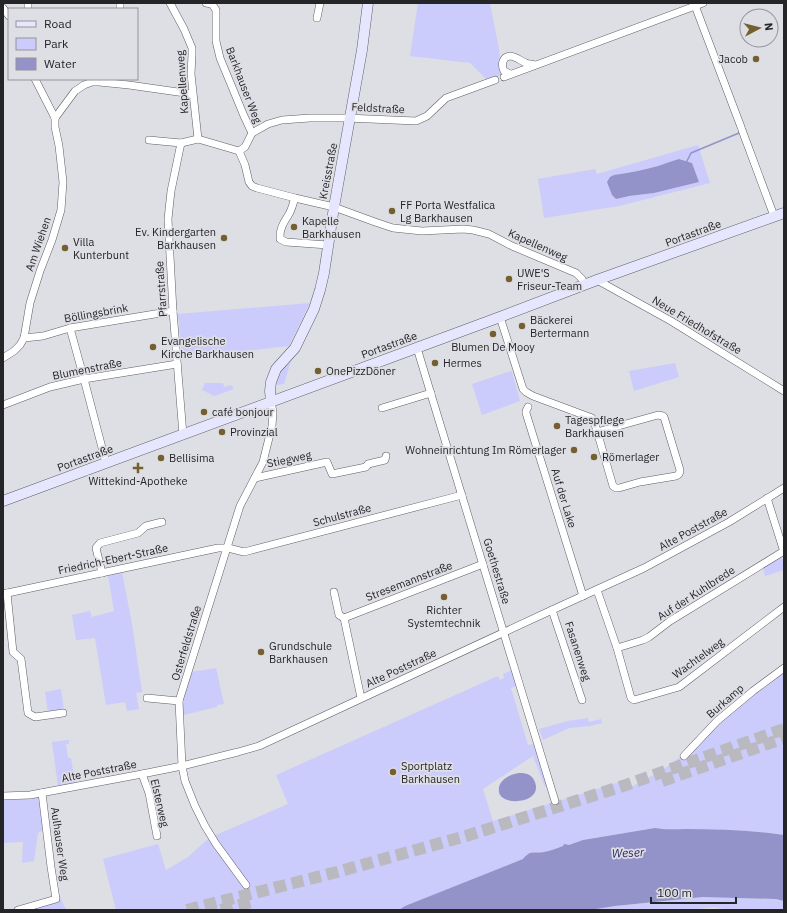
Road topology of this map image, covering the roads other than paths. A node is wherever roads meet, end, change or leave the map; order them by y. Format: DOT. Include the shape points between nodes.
graph roads {
  1 [pos="170,3"];
  2 [pos="206,3"];
  3 [pos="320,3"];
  4 [pos="368,3"];
  5 [pos="703,3"];
  6 [pos="695,4"];
  7 [pos="317,18"];
  8 [pos="536,65"];
  9 [pos="36,80"];
  10 [pos="495,80"];
  11 [pos="128,82"];
  12 [pos="192,94"];
  13 [pos="54,118"];
  14 [pos="350,118"];
  15 [pos="252,133"];
  16 [pos="198,139"];
  17 [pos="149,140"];
  18 [pos="180,143"];
  19 [pos="239,151"];
  20 [pos="295,198"];
  21 [pos="334,206"];
  22 [pos="779,214"];
  23 [pos="328,245"];
  24 [pos="597,280"];
  25 [pos="585,285"];
  26 [pos="173,311"];
  27 [pos="500,317"];
  28 [pos="70,328"];
  29 [pos="24,338"];
  30 [pos="417,348"];
  31 [pos="3,358"];
  32 [pos="177,364"];
  33 [pos="84,379"];
  34 [pos="784,391"];
  35 [pos="431,393"];
  36 [pos="271,402"];
  37 [pos="3,405"];
  38 [pos="528,407"];
  39 [pos="382,408"];
  40 [pos="597,432"];
  41 [pos="183,435"];
  42 [pos="386,456"];
  43 [pos="106,463"];
  44 [pos="255,478"];
  45 [pos="784,488"];
  46 [pos="462,495"];
  47 [pos="767,498"];
  48 [pos="3,501"];
  49 [pos="162,522"];
  50 [pos="228,548"];
  51 [pos="784,552"];
  52 [pos="483,564"];
  53 [pos="102,573"];
  54 [pos="597,590"];
  55 [pos="334,592"];
  56 [pos="5,594"];
  57 [pos="583,596"];
  58 [pos="784,607"];
  59 [pos="552,610"];
  60 [pos="344,618"];
  61 [pos="504,632"];
  62 [pos="617,648"];
  63 [pos="784,668"];
  64 [pos="147,698"];
  65 [pos="361,698"];
  66 [pos="582,700"];
  67 [pos="179,701"];
  68 [pos="63,713"];
  69 [pos="684,756"];
  70 [pos="182,766"];
  71 [pos="142,774"];
  72 [pos="42,793"];
  73 [pos="3,796"];
  74 [pos="555,801"];
  75 [pos="157,836"];
  76 [pos="246,885"];
  77 [pos="18,910"];
  1 -- 12 [label="street, Kapellenweg" via="192,48"];
  2 -- 15 [label="street, Barkhauser Weg" via="212,4 216,10 216,40 220,58"];
  3 -- 7 [label="street"];
  4 -- 14 [label="main road, Kreisstraße"];
  5 -- 6 [label="street"];
  6 -- 8 [label="street"];
  6 -- 22 [label="street" via="742,129"];
  8 -- 8 [label="street" via="507,76 502,66 504,60 512,56"];
  9 -- 13 [label="street"];
  10 -- 14 [label="street, Feldstraße" via="446,98 427,116 416,121"];
  11 -- 12 [label="street"];
  11 -- 13 [label="street" via="92,82 84,85 75,91"];
  12 -- 16 [label="street, Kapellenweg"];
  13 -- 29 [label="street, Am Wiehen" via="63,182 61,210 30,303"];
  14 -- 15 [label="street, Feldstraße" via="282,120"];
  14 -- 21 [label="main road, Kreisstraße"];
  15 -- 19 [label="street, Barkhauser Weg"];
  16 -- 18 [label="street"];
  16 -- 19 [label="street"];
  17 -- 18 [label="street"];
  18 -- 26 [label="street, Pfarrstraße" via="168,219"];
  19 -- 20 [label="street, Kapellenweg" via="252,186"];
  20 -- 21 [label="street, Kapellenweg"];
  20 -- 23 [label="street" via="279,233 280,239 286,242"];
  21 -- 23 [label="main road, Kreisstraße"];
  21 -- 25 [label="street, Kapellenweg" via="393,228 422,231 464,229 489,234 576,273"];
  22 -- 24 [label="main road, Portastraße"];
  23 -- 36 [label="main road, Kreisstraße" via="314,309 295,348 276,369 271,382"];
  24 -- 25 [label="main road, Portastraße"];
  24 -- 34 [label="street, Neue Friedhofstraße" via="670,321"];
  25 -- 27 [label="main road, Portastraße"];
  26 -- 28 [label="street, Böllingsbrink"];
  26 -- 32 [label="street, Pfarrstraße"];
  27 -- 30 [label="main road, Portastraße"];
  27 -- 40 [label="street" via="523,389 533,396 592,418"];
  28 -- 29 [label="street, Böllingsbrink" via="43,336"];
  28 -- 33 [label="street"];
  29 -- 31 [label="street" via="17,348"];
  30 -- 35 [label="street, Goethestraße"];
  30 -- 36 [label="main road, Portastraße"];
  32 -- 33 [label="street, Blumenstraße"];
  32 -- 41 [label="street, Pfarrstraße"];
  33 -- 37 [label="street, Blumenstraße" via="50,387"];
  33 -- 43 [label="street"];
  35 -- 39 [label="street"];
  35 -- 46 [label="street, Goethestraße"];
  36 -- 41 [label="main road, Portastraße"];
  36 -- 44 [label="street, Osterfeldstraße" via="272,426 263,462"];
  38 -- 57 [label="street, Auf der Lake" via="526,413"];
  40 -- 40 [label="street" via="616,488 676,476 680,473 663,416 658,414"];
  41 -- 43 [label="main road, Portastraße"];
  42 -- 44 [label="street, Stiegweg" via="385,460 368,464 366,467 332,474 327,462"];
  43 -- 48 [label="main road, Portastraße"];
  44 -- 50 [label="street, Osterfeldstraße" via="240,506"];
  45 -- 47 [label="street, Alte Poststraße"];
  46 -- 50 [label="street, Schulstraße" via="244,552"];
  46 -- 52 [label="street, Goethestraße"];
  47 -- 51 [label="street"];
  47 -- 54 [label="street, Alte Poststraße" via="694,542"];
  49 -- 53 [label="street" via="146,526 138,533 100,543 96,548"];
  50 -- 53 [label="street, Friedrich-Ebert-Straße"];
  50 -- 67 [label="street, Osterfeldstraße"];
  51 -- 62 [label="street, Auf der Kuhlbrede" via="670,621 649,637"];
  52 -- 60 [label="street, Stresemannstraße"];
  52 -- 61 [label="street, Goethestraße"];
  53 -- 56 [label="street, Friedrich-Ebert-Straße"];
  54 -- 57 [label="street, Alte Poststraße"];
  54 -- 62 [label="street, Wachtelweg"];
  55 -- 60 [label="street" via="340,615"];
  56 -- 68 [label="street" via="13,652 21,659 28,713 35,717"];
  57 -- 59 [label="street, Alte Poststraße"];
  58 -- 62 [label="street, Wachtelweg" via="679,687 634,700 630,698"];
  59 -- 61 [label="street, Alte Poststraße"];
  59 -- 66 [label="street, Fasanenweg"];
  60 -- 65 [label="street"];
  61 -- 65 [label="street, Alte Poststraße"];
  61 -- 74 [label="street, Goethestraße"];
  63 -- 69 [label="street, Burkamp" via="717,721"];
  64 -- 67 [label="street"];
  65 -- 70 [label="street, Alte Poststraße" via="259,746"];
  67 -- 70 [label="street, Osterfeldstraße"];
  70 -- 71 [label="street, Alte Poststraße"];
  70 -- 76 [label="street, Osterfeldstraße" via="195,806 205,826"];
  71 -- 72 [label="street, Alte Poststraße"];
  71 -- 75 [label="street, Elsterweg" via="149,793"];
  72 -- 73 [label="street, Alte Poststraße"];
  72 -- 77 [label="street, Aulhauser Weg" via="56,898"];
}
